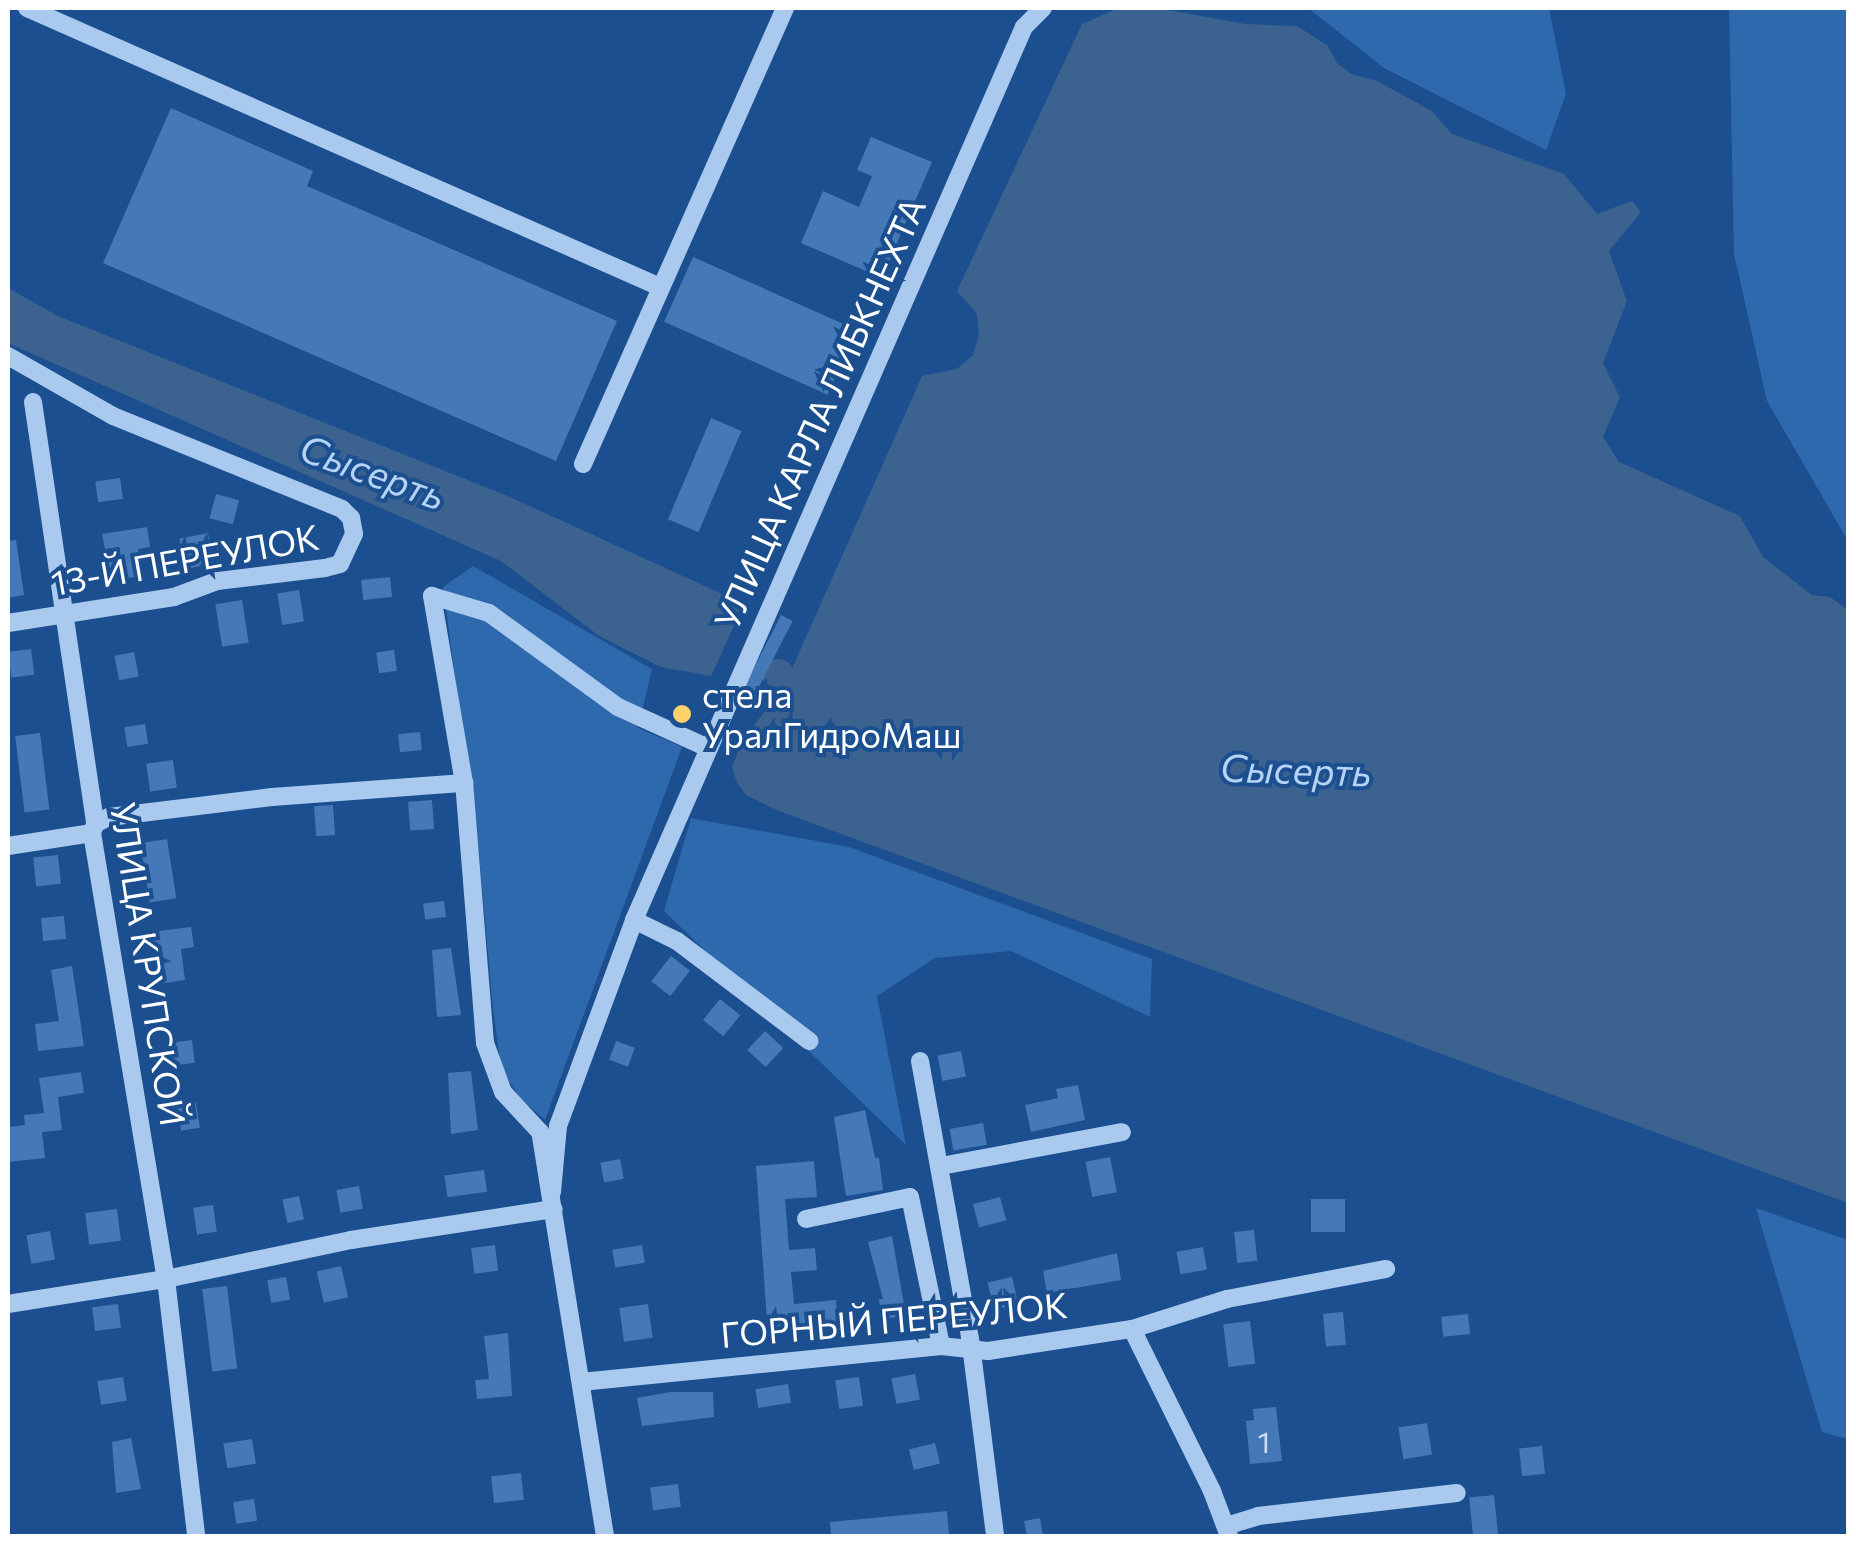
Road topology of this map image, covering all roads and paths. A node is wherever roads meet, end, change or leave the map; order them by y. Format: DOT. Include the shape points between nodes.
graph roads {
  1 [pos="28,8"];
  2 [pos="786,8"];
  3 [pos="1043,8"];
  4 [pos="658,286"];
  5 [pos="8,356"];
  6 [pos="33,402"];
  7 [pos="583,464"];
  8 [pos="64,614"];
  9 [pos="8,622"];
  10 [pos="708,748"];
  11 [pos="464,783"];
  12 [pos="94,829"];
  13 [pos="8,846"];
  14 [pos="634,920"];
  15 [pos="809,1040"];
  16 [pos="920,1061"];
  17 [pos="1122,1132"];
  18 [pos="941,1166"];
  19 [pos="553,1200"];
  20 [pos="806,1219"];
  21 [pos="1386,1268"];
  22 [pos="166,1279"];
  23 [pos="8,1304"];
  24 [pos="1132,1328"];
  25 [pos="941,1346"];
  26 [pos="971,1346"];
  27 [pos="581,1382"];
  28 [pos="1458,1493"];
  29 [pos="1227,1531"];
  30 [pos="196,1536"];
  31 [pos="605,1536"];
  32 [pos="996,1536"];
  1 -- 4 [label="street"];
  2 -- 4 [label="street"];
  3 -- 10 [label="street, УЛИЦА КАРЛА ЛИБКНЕХТА" via="1024,27"];
  4 -- 7 [label="street"];
  5 -- 8 [label="street, 13-Й ПЕРЕУЛОК" via="113,416 351,518 354,534 340,564 218,581 174,597"];
  6 -- 8 [label="street, УЛИЦА КРУПСКОЙ"];
  8 -- 9 [label="street, 13-Й ПЕРЕУЛОК"];
  8 -- 12 [label="street, УЛИЦА КРУПСКОЙ"];
  10 -- 11 [label="street, УЛИЦА КАРЛА ЛИБКНЕХТА" via="618,707 488,614 432,596"];
  10 -- 14 [label="street, УЛИЦА КАРЛА ЛИБКНЕХТА"];
  11 -- 12 [label="street" via="110,817"];
  11 -- 19 [label="street, УЛИЦА КАРЛА ЛИБКНЕХТА" via="485,1043 503,1092 540,1132"];
  12 -- 13 [label="street"];
  12 -- 22 [label="street, УЛИЦА КРУПСКОЙ"];
  14 -- 15 [label="street" via="677,941"];
  14 -- 19 [label="street, УЛИЦА КАРЛА ЛИБКНЕХТА" via="558,1126"];
  16 -- 18 [label="street"];
  17 -- 18 [label="street"];
  18 -- 26 [label="street"];
  19 -- 22 [label="street"];
  19 -- 27 [label="street, УЛИЦА КАРЛА ЛИБКНЕХТА"];
  20 -- 25 [label="street" via="910,1197"];
  21 -- 24 [label="street, ГОРНЫЙ ПЕРЕУЛОК" via="1228,1299"];
  22 -- 23 [label="street"];
  22 -- 30 [label="street, УЛИЦА КРУПСКОЙ"];
  24 -- 26 [label="street, ГОРНЫЙ ПЕРЕУЛОК" via="988,1350"];
  24 -- 29 [label="street"];
  25 -- 26 [label="street, ГОРНЫЙ ПЕРЕУЛОК"];
  25 -- 27 [label="street, ГОРНЫЙ ПЕРЕУЛОК"];
  26 -- 32 [label="street"];
  27 -- 31 [label="street, УЛИЦА КАРЛА ЛИБКНЕХТА"];
  28 -- 29 [label="street" via="1258,1516"];
}
